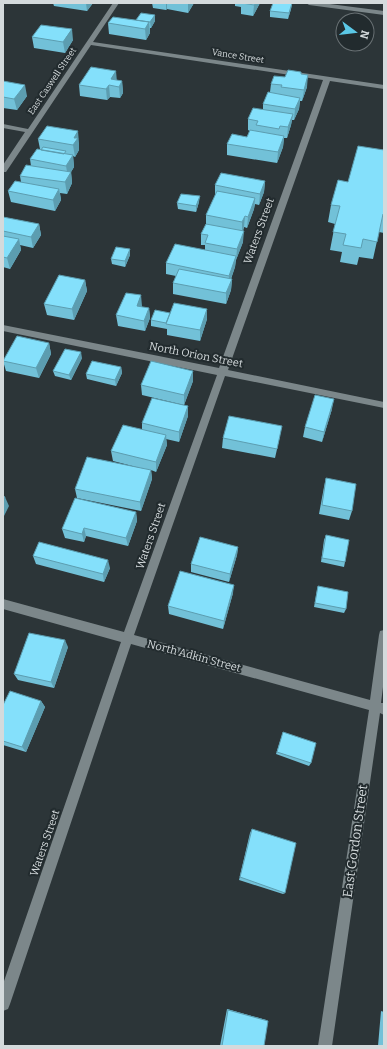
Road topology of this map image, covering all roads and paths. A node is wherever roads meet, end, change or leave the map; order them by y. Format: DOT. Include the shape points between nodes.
graph roads {
  1 [pos="116,3"];
  2 [pos="309,3"];
  3 [pos="384,13"];
  4 [pos="89,43"];
  5 [pos="327,79"];
  6 [pos="384,87"];
  7 [pos="3,126"];
  8 [pos="29,131"];
  9 [pos="3,170"];
  10 [pos="3,328"];
  11 [pos="222,372"];
  12 [pos="384,405"];
  13 [pos="3,604"];
  14 [pos="384,635"];
  15 [pos="128,638"];
  16 [pos="380,707"];
  17 [pos="7,978"];
  18 [pos="3,1004"];
  19 [pos="325,1046"];
  1 -- 4 [label="street, East Caswell Street"];
  2 -- 3 [label="street"];
  4 -- 5 [label="street, Vance Street"];
  4 -- 8 [label="street, East Caswell Street"];
  5 -- 6 [label="street, Vance Street"];
  5 -- 11 [label="street, Waters Street"];
  7 -- 8 [label="street"];
  8 -- 9 [label="street, East Caswell Street"];
  10 -- 11 [label="street, North Orion Street"];
  11 -- 12 [label="street, North Orion Street"];
  11 -- 15 [label="street, Waters Street"];
  13 -- 15 [label="street, North Adkin Street"];
  14 -- 16 [label="street, East Gordon Street"];
  15 -- 16 [label="street, North Adkin Street"];
  15 -- 17 [label="street, Waters Street"];
  16 -- 19 [label="street, East Gordon Street"];
  17 -- 18 [label="street, Waters Street"];
}
